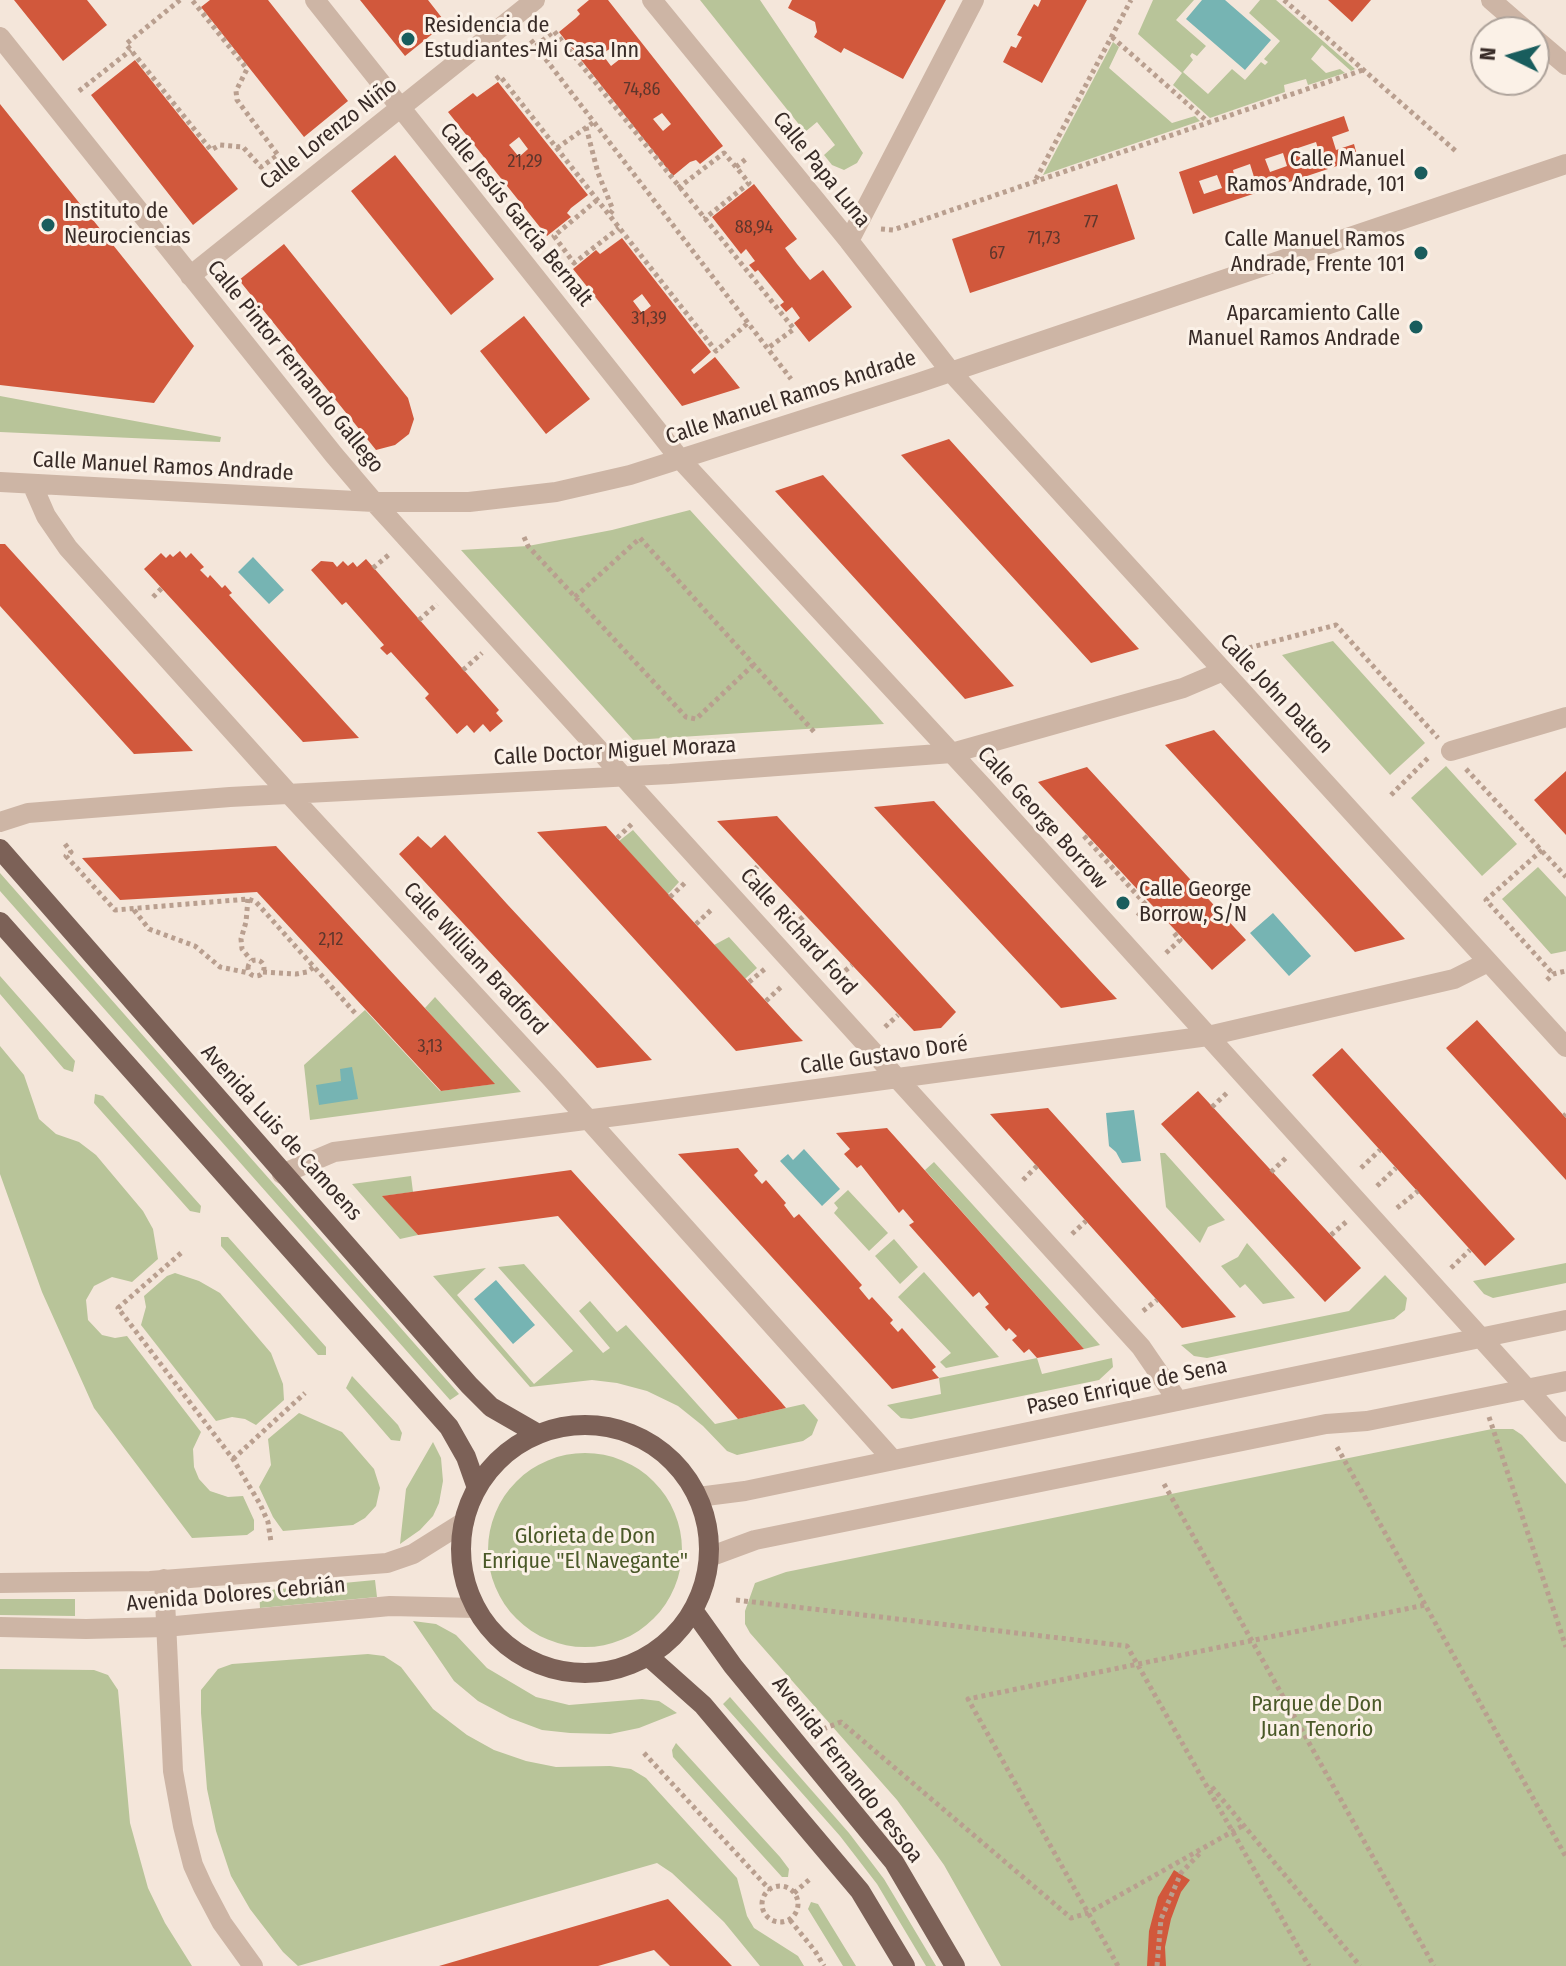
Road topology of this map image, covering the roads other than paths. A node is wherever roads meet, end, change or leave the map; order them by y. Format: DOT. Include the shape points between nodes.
graph roads {
  1 [pos="315,0"];
  2 [pos="535,0"];
  3 [pos="652,0"];
  4 [pos="974,0"];
  5 [pos="1491,0"];
  6 [pos="1510,16"];
  7 [pos="0,37"];
  8 [pos="1550,52"];
  9 [pos="1566,65"];
  10 [pos="401,109"];
  11 [pos="1566,164"];
  12 [pos="849,241"];
  13 [pos="190,276"];
  14 [pos="951,372"];
  15 [pos="680,459"];
  16 [pos="0,482"];
  17 [pos="32,484"];
  18 [pos="374,502"];
  19 [pos="1223,671"];
  20 [pos="1566,717"];
  21 [pos="1447,748"];
  22 [pos="952,753"];
  23 [pos="622,776"];
  24 [pos="290,795"];
  25 [pos="0,822"];
  26 [pos="0,849"];
  27 [pos="0,922"];
  28 [pos="1488,962"];
  29 [pos="1208,1036"];
  30 [pos="1566,1047"];
  31 [pos="897,1078"];
  32 [pos="587,1120"];
  33 [pos="282,1174"];
  34 [pos="1566,1320"];
  35 [pos="1481,1338"];
  36 [pos="1566,1381"];
  37 [pos="1527,1389"];
  38 [pos="1178,1401"];
  39 [pos="1566,1432"];
  40 [pos="538,1434"];
  41 [pos="893,1460"];
  42 [pos="477,1488"];
  43 [pos="698,1497"];
  44 [pos="464,1522"];
  45 [pos="709,1557"];
  46 [pos="164,1579"];
  47 [pos="0,1583"];
  48 [pos="476,1608"];
  49 [pos="693,1610"];
  50 [pos="0,1627"];
  51 [pos="165,1627"];
  52 [pos="648,1656"];
  53 [pos="253,1966"];
  54 [pos="905,1966"];
  55 [pos="955,1966"];
  1 -- 10 [label="street, Calle Jesús García Bernalt"];
  2 -- 10 [label="street, Calle Lorenzo Niño"];
  3 -- 12 [label="street, Calle Papa Luna"];
  4 -- 12 [label="street"];
  5 -- 6 [label="street"];
  7 -- 13 [label="street, Calle Pintor Fernando Gallego"];
  8 -- 9 [label="street"];
  10 -- 13 [label="street, Calle Lorenzo Niño"];
  10 -- 15 [label="street, Calle Jesús García Bernalt"];
  11 -- 14 [label="street, Calle Manuel Ramos Andrade"];
  12 -- 14 [label="street, Calle Papa Luna"];
  13 -- 18 [label="street, Calle Pintor Fernando Gallego"];
  14 -- 15 [label="street, Calle Manuel Ramos Andrade"];
  14 -- 19 [label="street, Calle John Dalton"];
  15 -- 18 [label="street, Calle Manuel Ramos Andrade" via="556,492 469,502"];
  15 -- 22 [label="street, Calle George Borrow"];
  16 -- 17 [label="street, Calle Manuel Ramos Andrade"];
  17 -- 18 [label="street, Calle Manuel Ramos Andrade"];
  17 -- 24 [label="street, Calle William Bradford" via="61,540"];
  18 -- 23 [label="street, Calle Richard Ford"];
  19 -- 22 [label="street, Calle Doctor Miguel Moraza" via="1183,688"];
  19 -- 28 [label="street, Calle John Dalton"];
  20 -- 21 [label="street"];
  22 -- 23 [label="street, Calle Doctor Miguel Moraza"];
  22 -- 29 [label="street, Calle George Borrow"];
  23 -- 24 [label="street, Calle Doctor Miguel Moraza"];
  23 -- 31 [label="street, Calle Richard Ford"];
  24 -- 25 [label="street, Calle Doctor Miguel Moraza" via="28,813"];
  24 -- 32 [label="street, Calle William Bradford"];
  26 -- 33 [label="main road, Avenida Luis de Camoens"];
  27 -- 42 [label="main road" via="449,1427"];
  28 -- 29 [label="street, Calle Gustavo Doré" via="1454,979"];
  28 -- 30 [label="street, Calle John Dalton"];
  29 -- 31 [label="street, Calle Gustavo Doré"];
  29 -- 35 [label="street, Calle George Borrow"];
  31 -- 32 [label="street, Calle Gustavo Doré"];
  31 -- 38 [label="street, Calle Richard Ford" via="1141,1347"];
  32 -- 33 [label="street, Calle Gustavo Doré" via="334,1152"];
  32 -- 41 [label="street, Calle William Bradford"];
  33 -- 40 [label="main road, Avenida Luis de Camoens" via="491,1407"];
  34 -- 35 [label="street, Paseo Enrique de Sena"];
  35 -- 37 [label="street, Calle George Borrow"];
  35 -- 38 [label="street, Paseo Enrique de Sena"];
  36 -- 37 [label="street"];
  37 -- 39 [label="street, Calle George Borrow"];
  37 -- 45 [label="street" via="1367,1421 1326,1424 755,1540"];
  38 -- 41 [label="street, Paseo Enrique de Sena"];
  40 -- 42 [label="main road" via="503,1456"];
  40 -- 43 [label="main road" via="575,1425 612,1428 647,1441 677,1465"];
  41 -- 43 [label="street, Paseo Enrique de Sena"];
  42 -- 44 [label="main road"];
  43 -- 45 [label="main road"];
  44 -- 46 [label="street, Avenida Dolores Cebrián" via="413,1554 387,1563"];
  44 -- 48 [label="main road" via="465,1581"];
  45 -- 49 [label="main road"];
  46 -- 47 [label="street, Avenida Dolores Cebrián"];
  46 -- 51 [label="street"];
  48 -- 51 [label="street, Avenida Dolores Cebrián" via="390,1606"];
  48 -- 52 [label="main road" via="495,1635 521,1656 552,1669 584,1674 617,1669"];
  49 -- 52 [label="main road" via="674,1636"];
  49 -- 55 [label="main road, Avenida Fernando Pessoa" via="894,1862"];
  50 -- 51 [label="street, Avenida Dolores Cebrián"];
  51 -- 53 [label="street" via="173,1771 193,1865 222,1923"];
  52 -- 54 [label="main road" via="703,1705 850,1879"];
}
